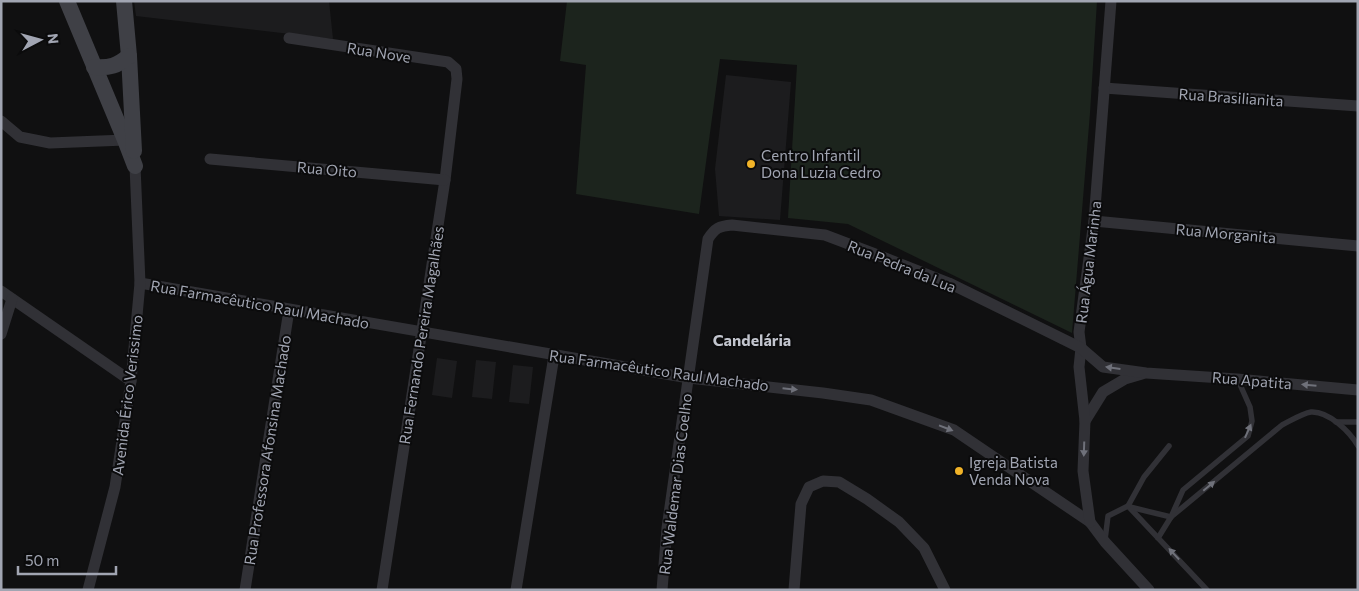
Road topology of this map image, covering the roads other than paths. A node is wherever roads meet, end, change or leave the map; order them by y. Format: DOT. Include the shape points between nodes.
graph roads {
  1 [pos="67,1"];
  2 [pos="124,1"];
  3 [pos="1111,1"];
  4 [pos="289,38"];
  5 [pos="129,56"];
  6 [pos="94,68"];
  7 [pos="457,79"];
  8 [pos="1104,88"];
  9 [pos="1358,106"];
  10 [pos="1,121"];
  11 [pos="125,140"];
  12 [pos="210,159"];
  13 [pos="135,166"];
  14 [pos="445,180"];
  15 [pos="1094,221"];
  16 [pos="713,231"];
  17 [pos="1358,246"];
  18 [pos="140,283"];
  19 [pos="1,291"];
  20 [pos="12,299"];
  21 [pos="289,310"];
  22 [pos="421,331"];
  23 [pos="1,334"];
  24 [pos="1081,348"];
  25 [pos="554,356"];
  26 [pos="1146,373"];
  27 [pos="689,378"];
  28 [pos="1237,378"];
  29 [pos="131,381"];
  30 [pos="1358,390"];
  31 [pos="1085,421"];
  32 [pos="1336,422"];
  33 [pos="1358,422"];
  34 [pos="1355,435"];
  35 [pos="1169,446"];
  36 [pos="1358,446"];
  37 [pos="1128,506"];
  38 [pos="1171,517"];
  39 [pos="1090,522"];
  40 [pos="1158,538"];
  41 [pos="1105,542"];
  42 [pos="88,590"];
  43 [pos="245,590"];
  44 [pos="382,590"];
  45 [pos="516,590"];
  46 [pos="662,590"];
  47 [pos="794,590"];
  48 [pos="945,590"];
  49 [pos="1149,590"];
  50 [pos="1207,590"];
  1 -- 6 [label="street"];
  2 -- 5 [label="street"];
  3 -- 8 [label="street, Rua Água Marinha"];
  4 -- 7 [label="street, Rua Nove" via="448,62 456,69"];
  5 -- 6 [label="street" via="119,64"];
  5 -- 13 [label="street"];
  6 -- 11 [label="street"];
  7 -- 14 [label="street, Rua Fernando Pereira Magalhães"];
  8 -- 9 [label="street, Rua Brasilianita"];
  8 -- 15 [label="street, Rua Água Marinha"];
  10 -- 11 [label="street" via="20,137 50,143"];
  11 -- 13 [label="street"];
  12 -- 14 [label="street, Rua Oito"];
  13 -- 18 [label="street, Avenida Érico Verissimo"];
  14 -- 22 [label="street, Rua Fernando Pereira Magalhães"];
  15 -- 17 [label="street, Rua Morganita"];
  15 -- 24 [label="street, Rua Água Marinha" via="1079,332"];
  16 -- 24 [label="street, Rua Pedra da Lua" via="732,225 825,235 949,283"];
  16 -- 27 [label="street, Rua Waldemar Dias Coelho" via="708,239"];
  18 -- 21 [label="street, Rua Farmacêutico Raul Machado"];
  18 -- 29 [label="street, Avenida Érico Verissimo"];
  19 -- 20 [label="street"];
  20 -- 23 [label="street"];
  20 -- 29 [label="street"];
  21 -- 22 [label="street, Rua Farmacêutico Raul Machado"];
  21 -- 43 [label="street, Rua Professora Afonsina Machado"];
  22 -- 25 [label="street, Rua Farmacêutico Raul Machado"];
  22 -- 44 [label="street, Rua Fernando Pereira Magalhães"];
  26 -- 24 [label="street, Rua Apatita, one-way" via="1103,366"];
  24 -- 31 [label="street, Rua Água Marinha" via="1079,367"];
  25 -- 27 [label="street, Rua Farmacêutico Raul Machado"];
  25 -- 45 [label="street"];
  26 -- 28 [label="street, Rua Apatita"];
  26 -- 31 [label="street, Rua Apatita" via="1103,392"];
  27 -- 39 [label="street, Rua Farmacêutico Raul Machado, one-way" via="871,400 954,430"];
  27 -- 46 [label="street, Rua Waldemar Dias Coelho" via="667,528"];
  30 -- 28 [label="street, Rua Apatita, one-way"];
  38 -- 28 [label="lane, one-way" via="1183,490 1248,436 1252,421 1250,407"];
  29 -- 42 [label="street, Avenida Érico Verissimo" via="115,487"];
  31 -- 39 [label="street, Rua Água Marinha, one-way" via="1083,471"];
  32 -- 33 [label="lane"];
  32 -- 34 [label="lane"];
  38 -- 32 [label="lane, one-way" via="1282,425 1311,412 1329,416"];
  34 -- 36 [label="lane"];
  35 -- 37 [label="lane" via="1144,476"];
  37 -- 38 [label="lane"];
  37 -- 40 [label="lane"];
  37 -- 41 [label="lane" via="1108,516"];
  38 -- 40 [label="lane"];
  39 -- 41 [label="street, Rua Farmacêutico Raul Machado"];
  50 -- 40 [label="lane, one-way"];
  41 -- 49 [label="street, Rua Farmacêutico Raul Machado"];
  47 -- 48 [label="street" via="801,504 809,487 822,481 839,482 899,522 924,548"];
}
